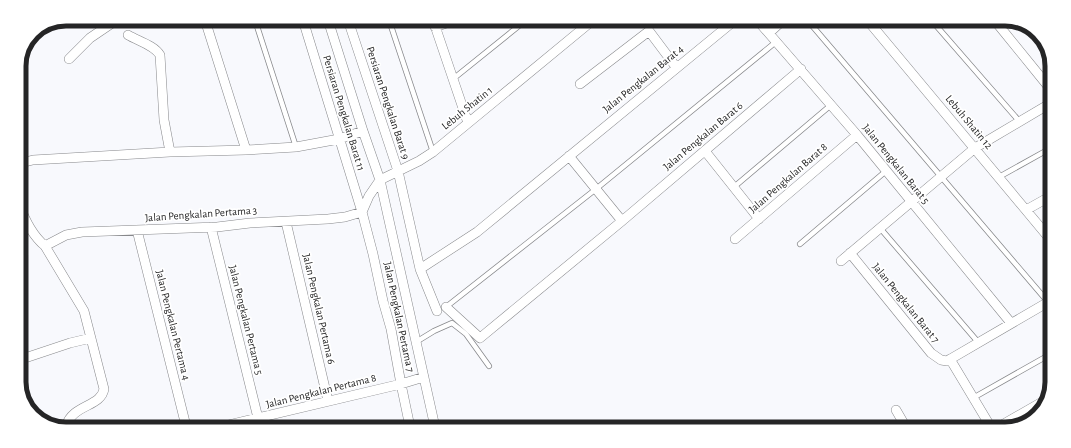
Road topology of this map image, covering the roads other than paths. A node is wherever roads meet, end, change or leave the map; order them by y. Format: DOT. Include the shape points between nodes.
graph roads {
  1 [pos="108,26"];
  2 [pos="207,26"];
  3 [pos="257,26"];
  4 [pos="305,26"];
  5 [pos="330,26"];
  6 [pos="350,26"];
  7 [pos="391,26"];
  8 [pos="435,26"];
  9 [pos="519,26"];
  10 [pos="586,26"];
  11 [pos="728,26"];
  12 [pos="763,26"];
  13 [pos="777,26"];
  14 [pos="813,26"];
  15 [pos="872,26"];
  16 [pos="936,26"];
  17 [pos="999,26"];
  18 [pos="769,33"];
  19 [pos="128,36"];
  20 [pos="777,41"];
  21 [pos="69,59"];
  22 [pos="676,67"];
  23 [pos="801,69"];
  24 [pos="453,79"];
  25 [pos="1045,82"];
  26 [pos="580,84"];
  27 [pos="831,105"];
  28 [pos="1045,107"];
  29 [pos="1020,122"];
  30 [pos="468,123"];
  31 [pos="363,131"];
  32 [pos="857,135"];
  33 [pos="339,139"];
  34 [pos="296,147"];
  35 [pos="975,148"];
  36 [pos="246,150"];
  37 [pos="705,150"];
  38 [pos="1045,151"];
  39 [pos="170,152"];
  40 [pos="433,152"];
  41 [pos="569,156"];
  42 [pos="26,162"];
  43 [pos="398,171"];
  44 [pos="886,171"];
  45 [pos="940,176"];
  46 [pos="999,177"];
  47 [pos="380,180"];
  48 [pos="734,187"];
  49 [pos="596,189"];
  50 [pos="1045,199"];
  51 [pos="911,201"];
  52 [pos="1026,210"];
  53 [pos="362,212"];
  54 [pos="26,219"];
  55 [pos="759,219"];
  56 [pos="622,221"];
  57 [pos="286,222"];
  58 [pos="211,227"];
  59 [pos="880,228"];
  60 [pos="137,230"];
  61 [pos="1045,233"];
  62 [pos="734,239"];
  63 [pos="800,244"];
  64 [pos="45,246"];
  65 [pos="850,253"];
  66 [pos="841,261"];
  67 [pos="420,270"];
  68 [pos="1045,297"];
  69 [pos="1045,304"];
  70 [pos="442,309"];
  71 [pos="1011,323"];
  72 [pos="91,338"];
  73 [pos="416,342"];
  74 [pos="978,342"];
  75 [pos="1045,357"];
  76 [pos="26,358"];
  77 [pos="948,360"];
  78 [pos="489,366"];
  79 [pos="424,377"];
  80 [pos="401,384"];
  81 [pos="974,398"];
  82 [pos="328,401"];
  83 [pos="1039,404"];
  84 [pos="896,410"];
  85 [pos="258,418"];
  86 [pos="68,422"];
  87 [pos="185,422"];
  88 [pos="241,422"];
  89 [pos="409,422"];
  90 [pos="434,422"];
  91 [pos="903,422"];
  92 [pos="989,422"];
  93 [pos="1006,422"];
  1 -- 21 [label="street" via="90,38"];
  2 -- 36 [label="street"];
  3 -- 34 [label="lane"];
  4 -- 33 [label="street, Persiaran Pengkalan Barat 11"];
  5 -- 31 [label="street"];
  6 -- 43 [label="street, Persiaran Pengkalan Barat 9"];
  7 -- 40 [label="lane"];
  8 -- 24 [label="street"];
  9 -- 24 [label="lane"];
  10 -- 30 [label="street, Lebuh Shatin 1"];
  11 -- 22 [label="street, Jalan Pengkalan Barat 4"];
  12 -- 18 [label="street, Jalan Pengkalan Barat 5"];
  13 -- 18 [label="street"];
  14 -- 45 [label="lane"];
  15 -- 35 [label="street, Lebuh Shatin 12"];
  16 -- 29 [label="lane"];
  17 -- 25 [label="street"];
  18 -- 20 [label="street, Jalan Pengkalan Barat 5"];
  19 -- 39 [label="street" via="160,55 164,120"];
  20 -- 23 [label="street, Jalan Pengkalan Barat 5"];
  20 -- 49 [label="lane"];
  22 -- 26 [label="street" via="650,31"];
  22 -- 41 [label="street, Jalan Pengkalan Barat 4"];
  23 -- 27 [label="street, Jalan Pengkalan Barat 5"];
  23 -- 37 [label="street, Jalan Pengkalan Barat 6"];
  24 -- 30 [label="street"];
  27 -- 32 [label="street, Jalan Pengkalan Barat 5"];
  27 -- 48 [label="lane"];
  28 -- 29 [label="street"];
  29 -- 35 [label="street"];
  30 -- 40 [label="street, Lebuh Shatin 1"];
  31 -- 33 [label="street"];
  31 -- 47 [label="street"];
  32 -- 44 [label="street, Jalan Pengkalan Barat 5"];
  32 -- 55 [label="street, Jalan Pengkalan Barat 8"];
  33 -- 34 [label="street"];
  33 -- 53 [label="street, Persiaran Pengkalan Barat 11"];
  34 -- 36 [label="street"];
  35 -- 45 [label="street"];
  35 -- 46 [label="street, Lebuh Shatin 12"];
  36 -- 39 [label="street"];
  37 -- 48 [label="street"];
  37 -- 56 [label="street, Jalan Pengkalan Barat 6"];
  38 -- 46 [label="lane"];
  39 -- 42 [label="street"];
  40 -- 43 [label="street, Lebuh Shatin 1"];
  41 -- 49 [label="street"];
  41 -- 67 [label="street, Jalan Pengkalan Barat 4" via="477,232"];
  43 -- 47 [label="street, Lebuh Shatin 1"];
  43 -- 67 [label="street, Persiaran Pengkalan Barat 9"];
  44 -- 51 [label="street, Jalan Pengkalan Barat 5"];
  44 -- 63 [label="lane"];
  45 -- 51 [label="street"];
  45 -- 68 [label="lane"];
  46 -- 52 [label="street, Lebuh Shatin 12"];
  47 -- 53 [label="street, Lebuh Shatin 1"];
  47 -- 73 [label="street"];
  48 -- 55 [label="street"];
  49 -- 56 [label="street"];
  49 -- 70 [label="lane"];
  50 -- 52 [label="street"];
  51 -- 59 [label="street"];
  51 -- 71 [label="street, Jalan Pengkalan Barat 5"];
  52 -- 61 [label="street, Lebuh Shatin 12"];
  53 -- 57 [label="street, Jalan Pengkalan Pertama 3"];
  53 -- 80 [label="street, Jalan Pengkalan Pertama 7" via="391,329"];
  54 -- 64 [label="street" via="39,241"];
  55 -- 62 [label="street, Jalan Pengkalan Barat 8"];
  56 -- 70 [label="street, Jalan Pengkalan Barat 6" via="480,338"];
  57 -- 58 [label="street, Jalan Pengkalan Pertama 3"];
  57 -- 82 [label="street, Jalan Pengkalan Pertama 6"];
  58 -- 60 [label="street, Jalan Pengkalan Pertama 3"];
  58 -- 85 [label="street, Jalan Pengkalan Pertama 5"];
  59 -- 65 [label="street"];
  59 -- 74 [label="lane"];
  60 -- 64 [label="street, Jalan Pengkalan Pertama 3" via="82,232 66,235"];
  60 -- 87 [label="street, Jalan Pengkalan Pertama 4"];
  64 -- 72 [label="street" via="84,311"];
  65 -- 66 [label="street"];
  65 -- 77 [label="street, Jalan Pengkalan Barat 7" via="931,353 941,360"];
  67 -- 70 [label="street, Persiaran Pengkalan Barat 9"];
  69 -- 71 [label="street"];
  71 -- 74 [label="street"];
  72 -- 76 [label="street"];
  72 -- 86 [label="street" via="104,389 103,394 71,416"];
  73 -- 78 [label="lane" via="434,330 452,323 466,334"];
  73 -- 79 [label="street"];
  74 -- 77 [label="street"];
  75 -- 81 [label="lane"];
  77 -- 81 [label="street"];
  79 -- 80 [label="street, Jalan Pengkalan Pertama 8"];
  79 -- 90 [label="street"];
  80 -- 82 [label="street, Jalan Pengkalan Pertama 8"];
  80 -- 89 [label="street, Jalan Pengkalan Pertama 7"];
  81 -- 92 [label="street"];
  82 -- 85 [label="street, Jalan Pengkalan Pertama 8"];
  83 -- 93 [label="street"];
  84 -- 91 [label="street"];
  85 -- 88 [label="street, Jalan Pengkalan Pertama 8"];
}
